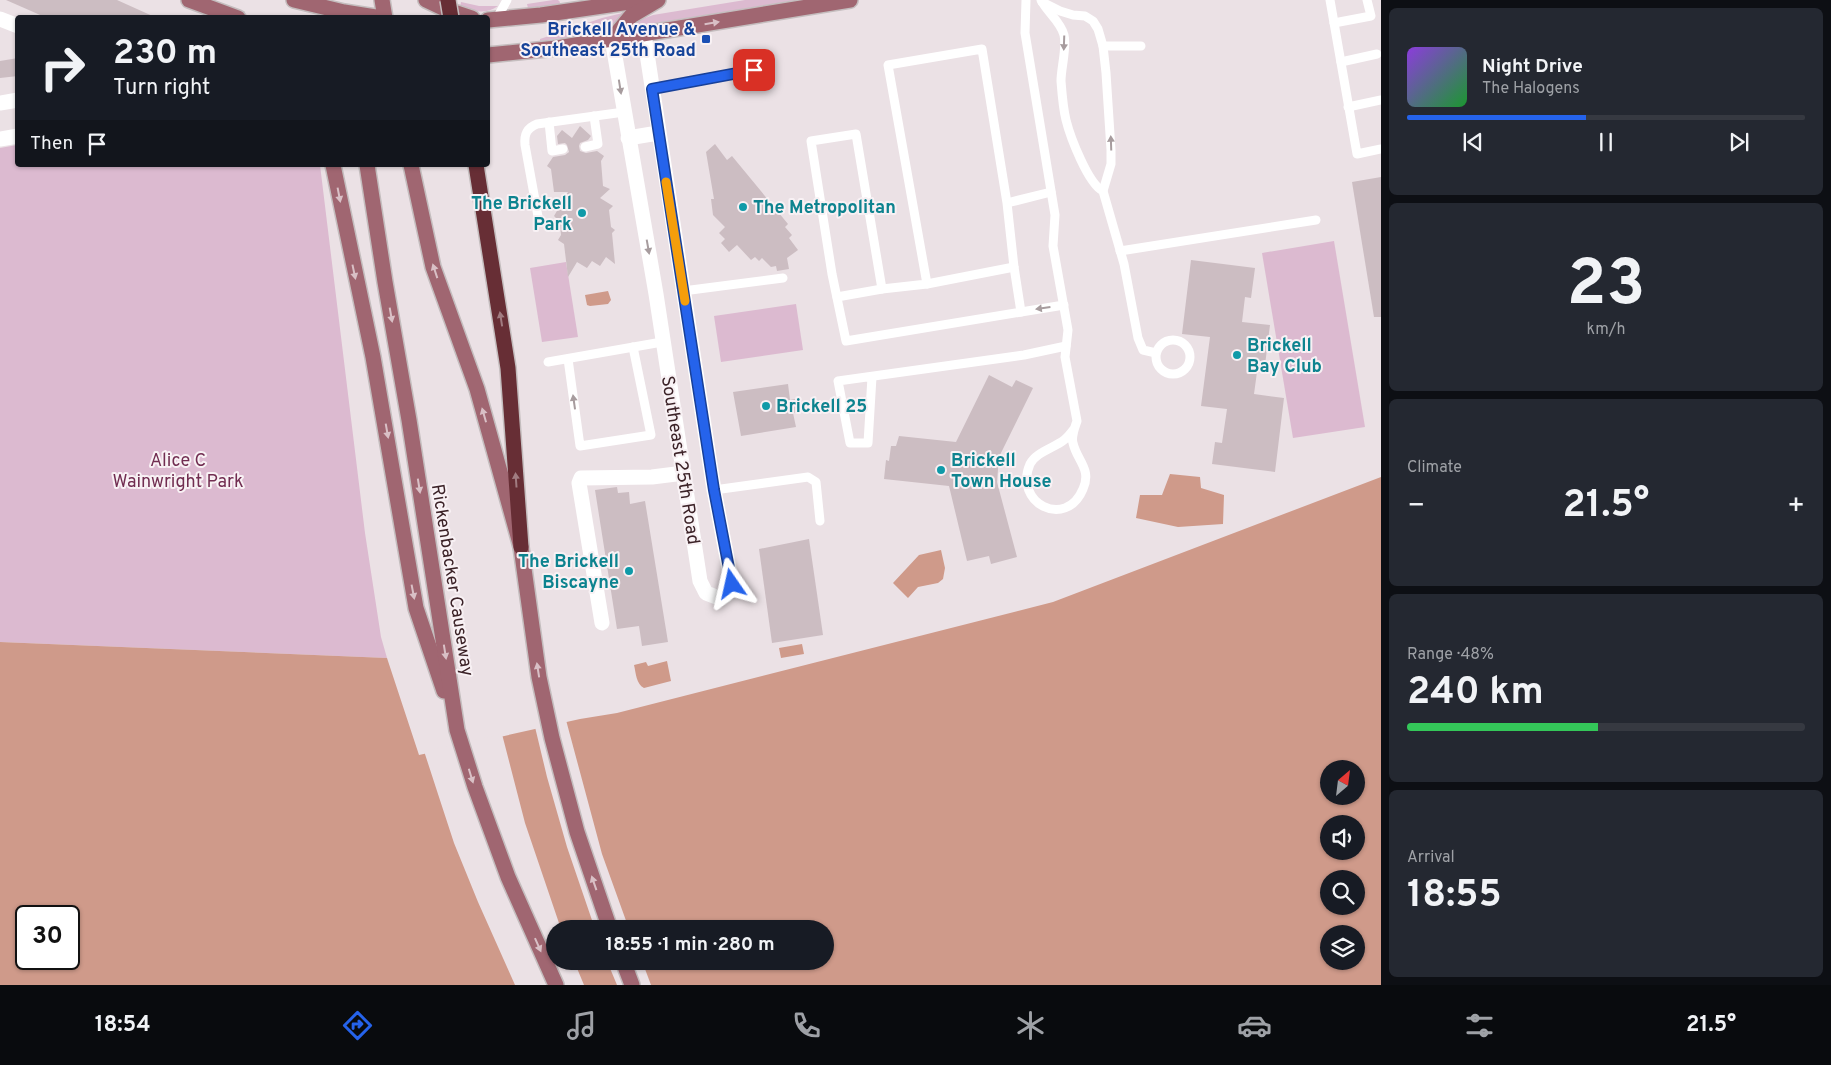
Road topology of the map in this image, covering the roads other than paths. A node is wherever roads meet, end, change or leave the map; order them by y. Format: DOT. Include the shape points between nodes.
graph roads {
  1 [pos="190,0"];
  2 [pos="294,0"];
  3 [pos="382,0"];
  4 [pos="426,0"];
  5 [pos="448,0"];
  6 [pos="507,0"];
  7 [pos="644,0"];
  8 [pos="658,0"];
  9 [pos="850,0"];
  10 [pos="1026,0"];
  11 [pos="1330,0"];
  12 [pos="1367,0"];
  13 [pos="1042,1"];
  14 [pos="573,5"];
  15 [pos="344,10"];
  16 [pos="230,15"];
  17 [pos="369,15"];
  18 [pos="384,15"];
  19 [pos="450,15"];
  20 [pos="462,15"];
  21 [pos="0,19"];
  22 [pos="492,20"];
  23 [pos="1334,23"];
  24 [pos="15,25"];
  25 [pos="644,34"];
  26 [pos="612,39"];
  27 [pos="1103,46"];
  28 [pos="1141,46"];
  29 [pos="1377,54"];
  30 [pos="490,55"];
  31 [pos="1341,62"];
  32 [pos="754,70"];
  33 [pos="652,89"];
  34 [pos="15,100"];
  35 [pos="1381,100"];
  36 [pos="0,103"];
  37 [pos="1348,107"];
  38 [pos="624,112"];
  39 [pos="594,116"];
  40 [pos="549,122"];
  41 [pos="658,133"];
  42 [pos="15,136"];
  43 [pos="628,138"];
  44 [pos="0,139"];
  45 [pos="585,146"];
  46 [pos="563,149"];
  47 [pos="1381,149"];
  48 [pos="333,167"];
  49 [pos="367,167"];
  50 [pos="411,167"];
  51 [pos="476,167"];
  52 [pos="1102,191"];
  53 [pos="1051,192"];
  54 [pos="1007,203"];
  55 [pos="1316,220"];
  56 [pos="539,222"];
  57 [pos="1120,251"];
  58 [pos="1014,268"];
  59 [pos="783,278"];
  60 [pos="927,284"];
  61 [pos="882,289"];
  62 [pos="683,291"];
  63 [pos="656,294"];
  64 [pos="837,298"];
  65 [pos="1064,305"];
  66 [pos="1022,312"];
  67 [pos="662,342"];
  68 [pos="1066,346"];
  69 [pos="633,347"];
  70 [pos="1156,352"];
  71 [pos="568,359"];
  72 [pos="548,362"];
  73 [pos="872,377"];
  74 [pos="1074,429"];
  75 [pos="708,446"];
  76 [pos="680,450"];
  77 [pos="684,473"];
  78 [pos="714,490"];
  79 [pos="820,521"];
  80 [pos="521,546"];
  81 [pos="602,623"];
  82 [pos="457,730"];
  83 [pos="607,920"];
  84 [pos="626,970"];
  85 [pos="556,985"];
  86 [pos="632,985"];
  1 -- 16 [label="main road"];
  2 -- 15 [label="main road"];
  3 -- 18 [label="main road"];
  4 -- 20 [label="main road"];
  5 -- 19 [label="highway, bridge"];
  6 -- 22 [label="lane"];
  7 -- 14 [label="main road"];
  8 -- 26 [label="main road" via="632,16"];
  25 -- 9 [label="main road, one-way"];
  10 -- 53 [label="lane" via="1025,33"];
  11 -- 23 [label="lane"];
  12 -- 23 [label="lane" via="1371,16"];
  13 -- 27 [label="lane" via="1060,11 1093,21"];
  13 -- 52 [label="lane, one-way" via="1065,36 1061,79 1066,120 1090,178"];
  14 -- 22 [label="main road"];
  15 -- 17 [label="main road"];
  21 -- 24 [label="street"];
  23 -- 31 [label="lane"];
  25 -- 26 [label="main road"];
  25 -- 33 [label="street, Southeast 25th Road"];
  26 -- 30 [label="main road"];
  26 -- 38 [label="street, Southeast 25th Road, one-way"];
  27 -- 28 [label="lane"];
  52 -- 27 [label="lane, one-way" via="1111,150"];
  29 -- 31 [label="lane"];
  31 -- 37 [label="lane"];
  32 -- 33 [label="lane"];
  33 -- 41 [label="street, Southeast 25th Road"];
  34 -- 36 [label="street"];
  35 -- 37 [label="lane"];
  37 -- 47 [label="lane" via="1357,154"];
  38 -- 39 [label="lane"];
  38 -- 43 [label="street, Southeast 25th Road"];
  39 -- 40 [label="lane"];
  39 -- 45 [label="lane" via="598,144"];
  40 -- 46 [label="lane" via="552,151"];
  40 -- 56 [label="lane" via="529,128 525,140"];
  41 -- 43 [label="street"];
  41 -- 62 [label="street, Southeast 25th Road"];
  42 -- 44 [label="street"];
  43 -- 63 [label="street, Southeast 25th Road, one-way"];
  48 -- 82 [label="main road, one-way" via="373,357 416,608"];
  49 -- 82 [label="main road, Rickenbacker Causeway, one-way"];
  80 -- 50 [label="main road, one-way" via="477,389 433,267"];
  80 -- 51 [label="highway, one-way" via="508,368"];
  52 -- 57 [label="lane"];
  53 -- 54 [label="lane"];
  53 -- 65 [label="lane" via="1055,215 1053,246"];
  54 -- 58 [label="lane"];
  54 -- 60 [label="lane" via="982,49 888,65"];
  55 -- 57 [label="lane"];
  57 -- 70 [label="lane" via="1138,338 1143,350"];
  58 -- 60 [label="lane"];
  58 -- 66 [label="lane"];
  59 -- 62 [label="lane"];
  60 -- 61 [label="lane"];
  61 -- 64 [label="lane"];
  61 -- 64 [label="lane" via="856,134 811,141"];
  62 -- 63 [label="street"];
  62 -- 75 [label="street, Southeast 25th Road"];
  63 -- 67 [label="street, Southeast 25th Road"];
  64 -- 66 [label="lane" via="846,341"];
  65 -- 66 [label="lane, one-way"];
  65 -- 68 [label="lane" via="1068,330"];
  67 -- 69 [label="lane"];
  67 -- 76 [label="street, Southeast 25th Road"];
  68 -- 73 [label="lane"];
  68 -- 74 [label="lane" via="1065,357 1077,421"];
  69 -- 71 [label="lane"];
  69 -- 71 [label="lane, one-way" via="651,435 580,446"];
  71 -- 72 [label="lane"];
  73 -- 73 [label="lane" via="868,443 850,443 838,381"];
  74 -- 74 [label="lane" via="1072,442 1083,464 1086,480 1074,502 1062,510 1052,510 1039,505 1029,494 1030,464"];
  75 -- 76 [label="street"];
  75 -- 78 [label="street, Southeast 25th Road"];
  76 -- 77 [label="street, Southeast 25th Road"];
  77 -- 78 [label="street, Southeast 25th Road" via="700,581 706,593 719,598 732,584"];
  77 -- 81 [label="street" via="581,478 579,483"];
  78 -- 79 [label="lane" via="808,477 816,482"];
  83 -- 80 [label="main road, one-way" via="577,832 545,708"];
  82 -- 85 [label="main road, Rickenbacker Causeway, one-way" via="508,877"];
  84 -- 86 [label="main road"];
}
